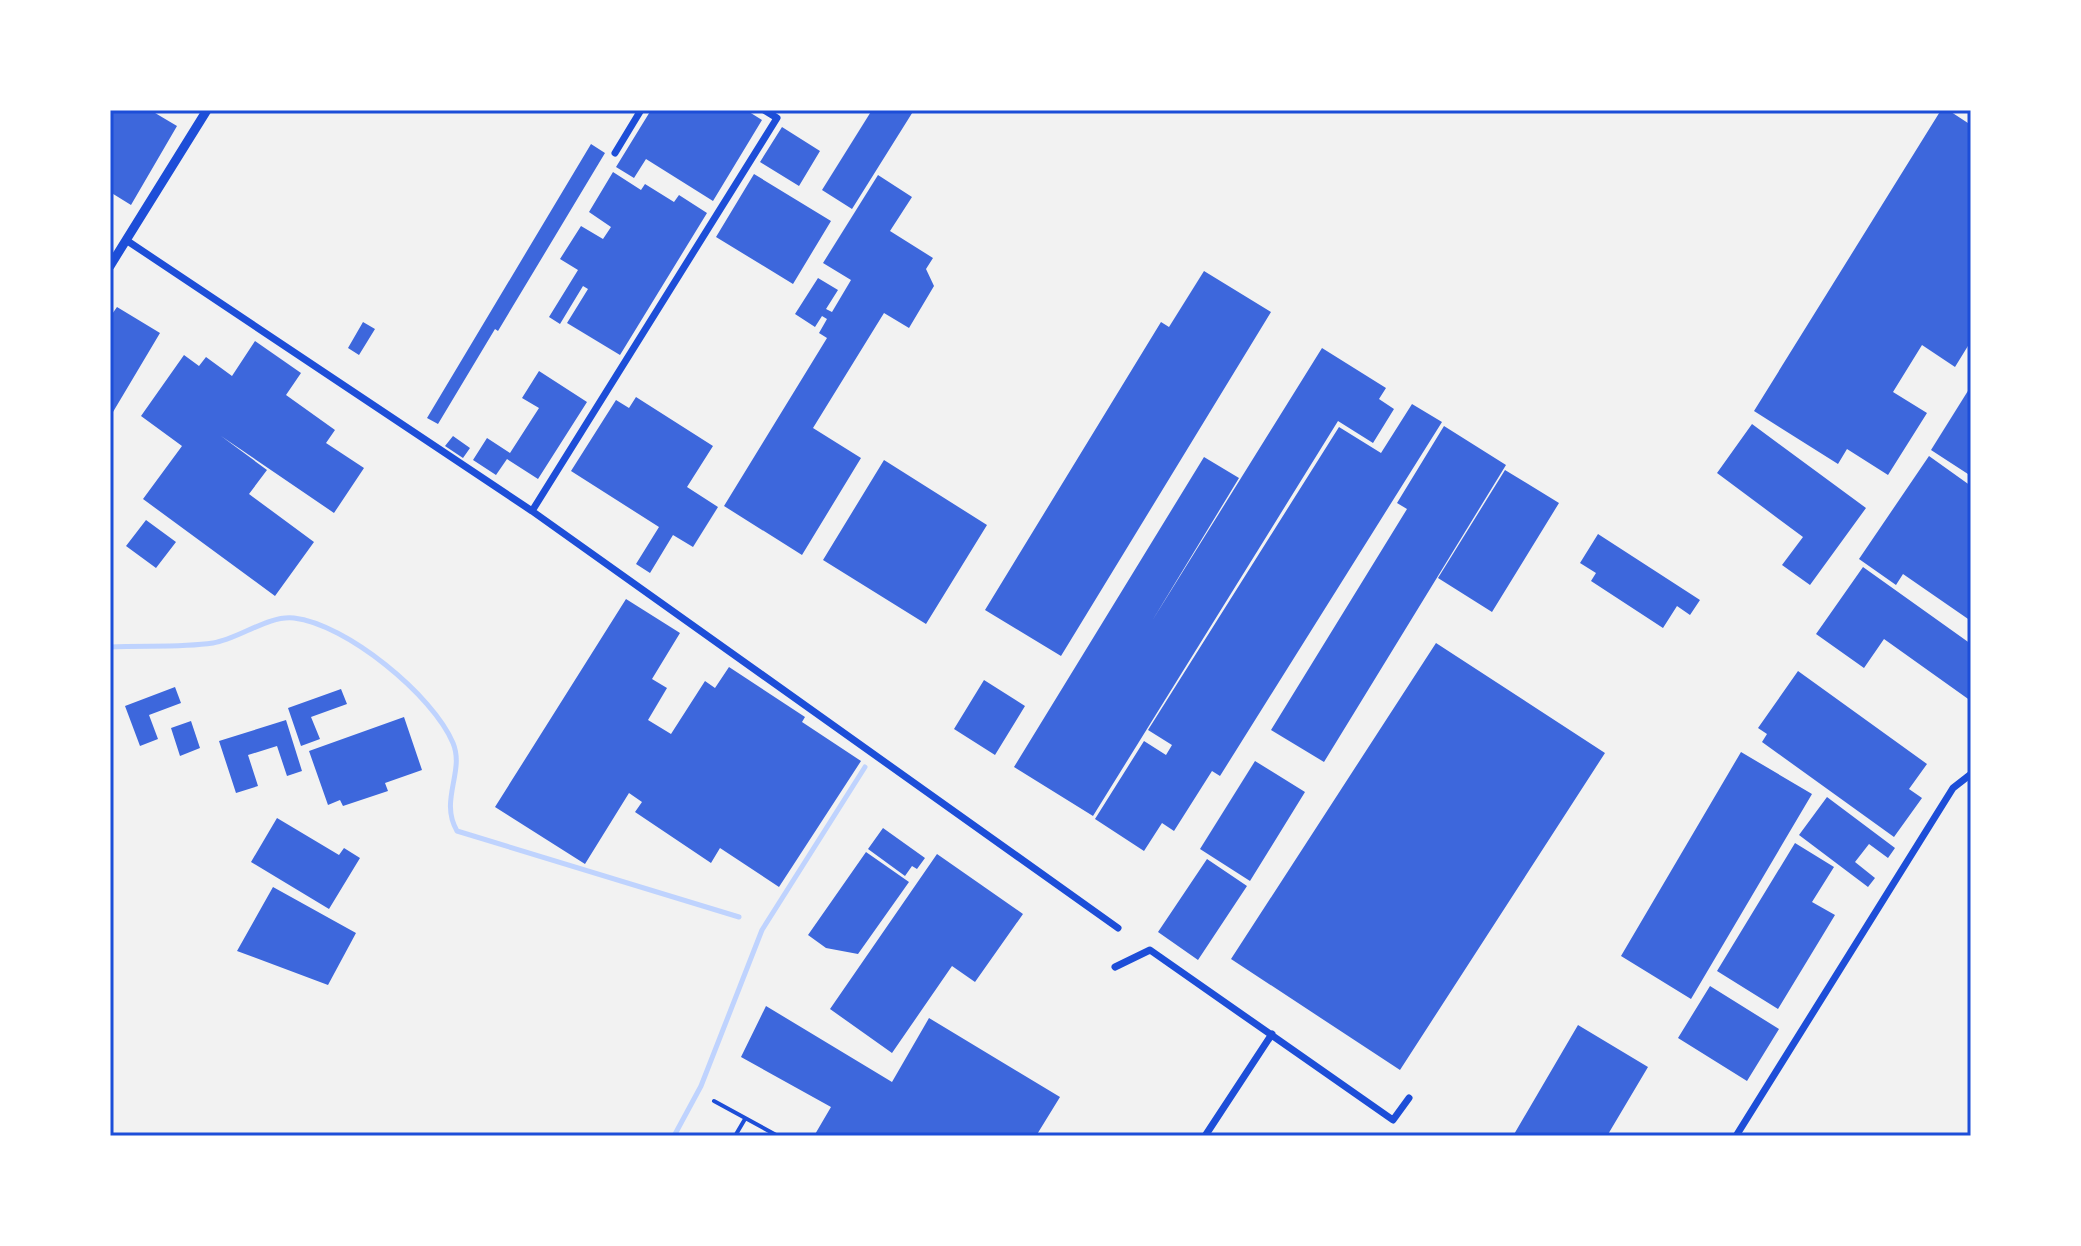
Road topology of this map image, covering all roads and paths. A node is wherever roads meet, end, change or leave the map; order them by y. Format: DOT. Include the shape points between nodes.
graph roads {
  1 [pos="207,110"];
  2 [pos="641,110"];
  3 [pos="764,110"];
  4 [pos="615,153"];
  5 [pos="126,240"];
  6 [pos="110,266"];
  7 [pos="532,511"];
  8 [pos="1971,774"];
  9 [pos="1118,928"];
  10 [pos="1115,967"];
  11 [pos="1272,1034"];
  12 [pos="1409,1098"];
  13 [pos="714,1101"];
  14 [pos="745,1119"];
  15 [pos="735,1136"];
  16 [pos="778,1136"];
  17 [pos="1205,1136"];
  18 [pos="1736,1136"];
  1 -- 5 [label="street"];
  2 -- 4 [label="street"];
  3 -- 7 [label="street" via="777,118"];
  5 -- 6 [label="street"];
  5 -- 7 [label="street"];
  7 -- 9 [label="street"];
  8 -- 18 [label="street" via="1953,788"];
  10 -- 11 [label="street" via="1150,950"];
  11 -- 12 [label="street" via="1393,1120"];
  11 -- 17 [label="street"];
  13 -- 14 [label="lane"];
  14 -- 15 [label="lane"];
  14 -- 16 [label="lane"];
}
